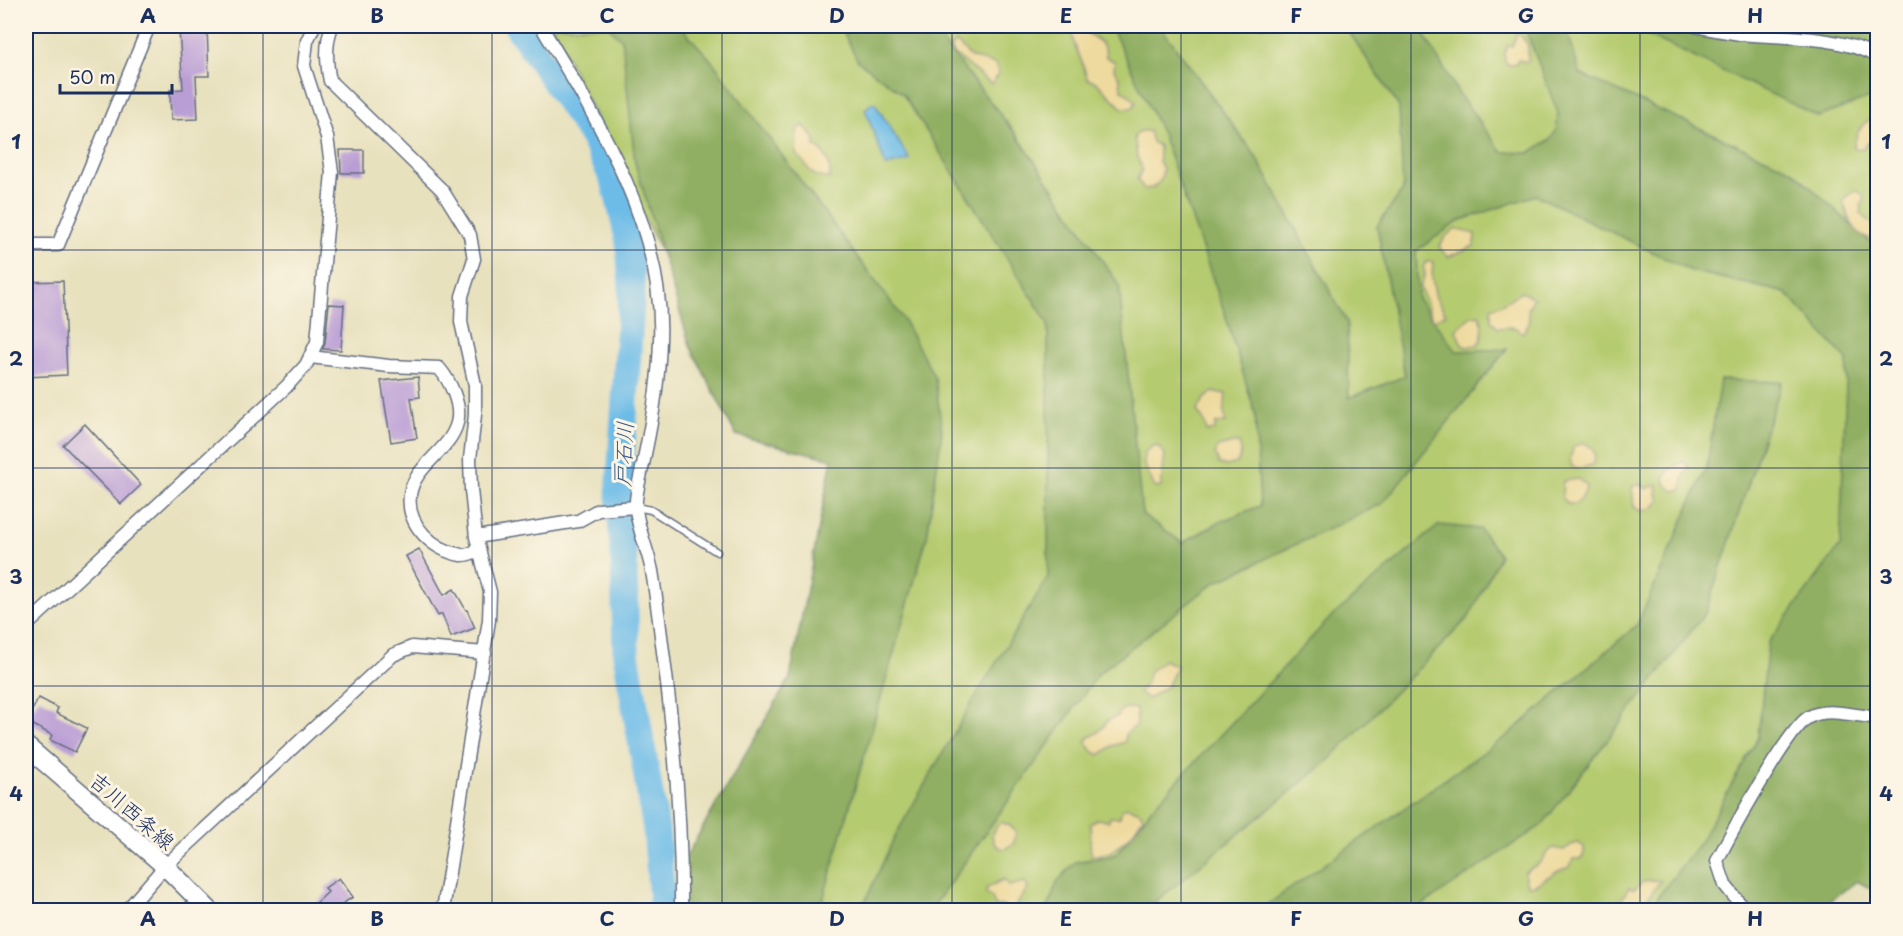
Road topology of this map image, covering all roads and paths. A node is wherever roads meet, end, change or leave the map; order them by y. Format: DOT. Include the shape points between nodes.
graph roads {
  1 [pos="149,26"];
  2 [pos="314,26"];
  3 [pos="333,26"];
  4 [pos="541,26"];
  5 [pos="1695,26"];
  6 [pos="1878,57"];
  7 [pos="26,245"];
  8 [pos="310,357"];
  9 [pos="635,507"];
  10 [pos="476,537"];
  11 [pos="478,551"];
  12 [pos="717,552"];
  13 [pos="26,626"];
  14 [pos="484,653"];
  15 [pos="1878,718"];
  16 [pos="26,746"];
  17 [pos="165,866"];
  18 [pos="127,910"];
  19 [pos="208,910"];
  20 [pos="443,910"];
  21 [pos="681,910"];
  22 [pos="1745,910"];
  1 -- 7 [label="street" via="58,245"];
  2 -- 8 [label="street" via="307,41 304,66 327,137 332,172 317,342"];
  3 -- 10 [label="street" via="325,59 330,81 442,190 470,235 474,259 462,296 461,322 475,386 470,459"];
  4 -- 9 [label="street" via="602,127 644,230 657,287 661,338 654,406"];
  5 -- 6 [label="street" via="1844,45"];
  8 -- 11 [label="street" via="439,368 449,380 458,422 448,441 418,474 410,493 410,509 418,530 435,546 463,555"];
  8 -- 13 [label="street" via="286,387"];
  9 -- 10 [label="street" via="598,510 578,521"];
  9 -- 12 [label="lane" via="651,510"];
  9 -- 21 [label="street" via="652,570 669,694 678,794"];
  10 -- 11 [label="street"];
  11 -- 14 [label="street" via="490,592"];
  14 -- 17 [label="street" via="412,647 393,655"];
  14 -- 20 [label="street"];
  15 -- 22 [label="street" via="1828,713 1808,717 1791,737 1717,861 1725,885"];
  16 -- 17 [label="main road, 吉川西条線"];
  17 -- 18 [label="street"];
  17 -- 19 [label="main road, 吉川西条線"];
}
